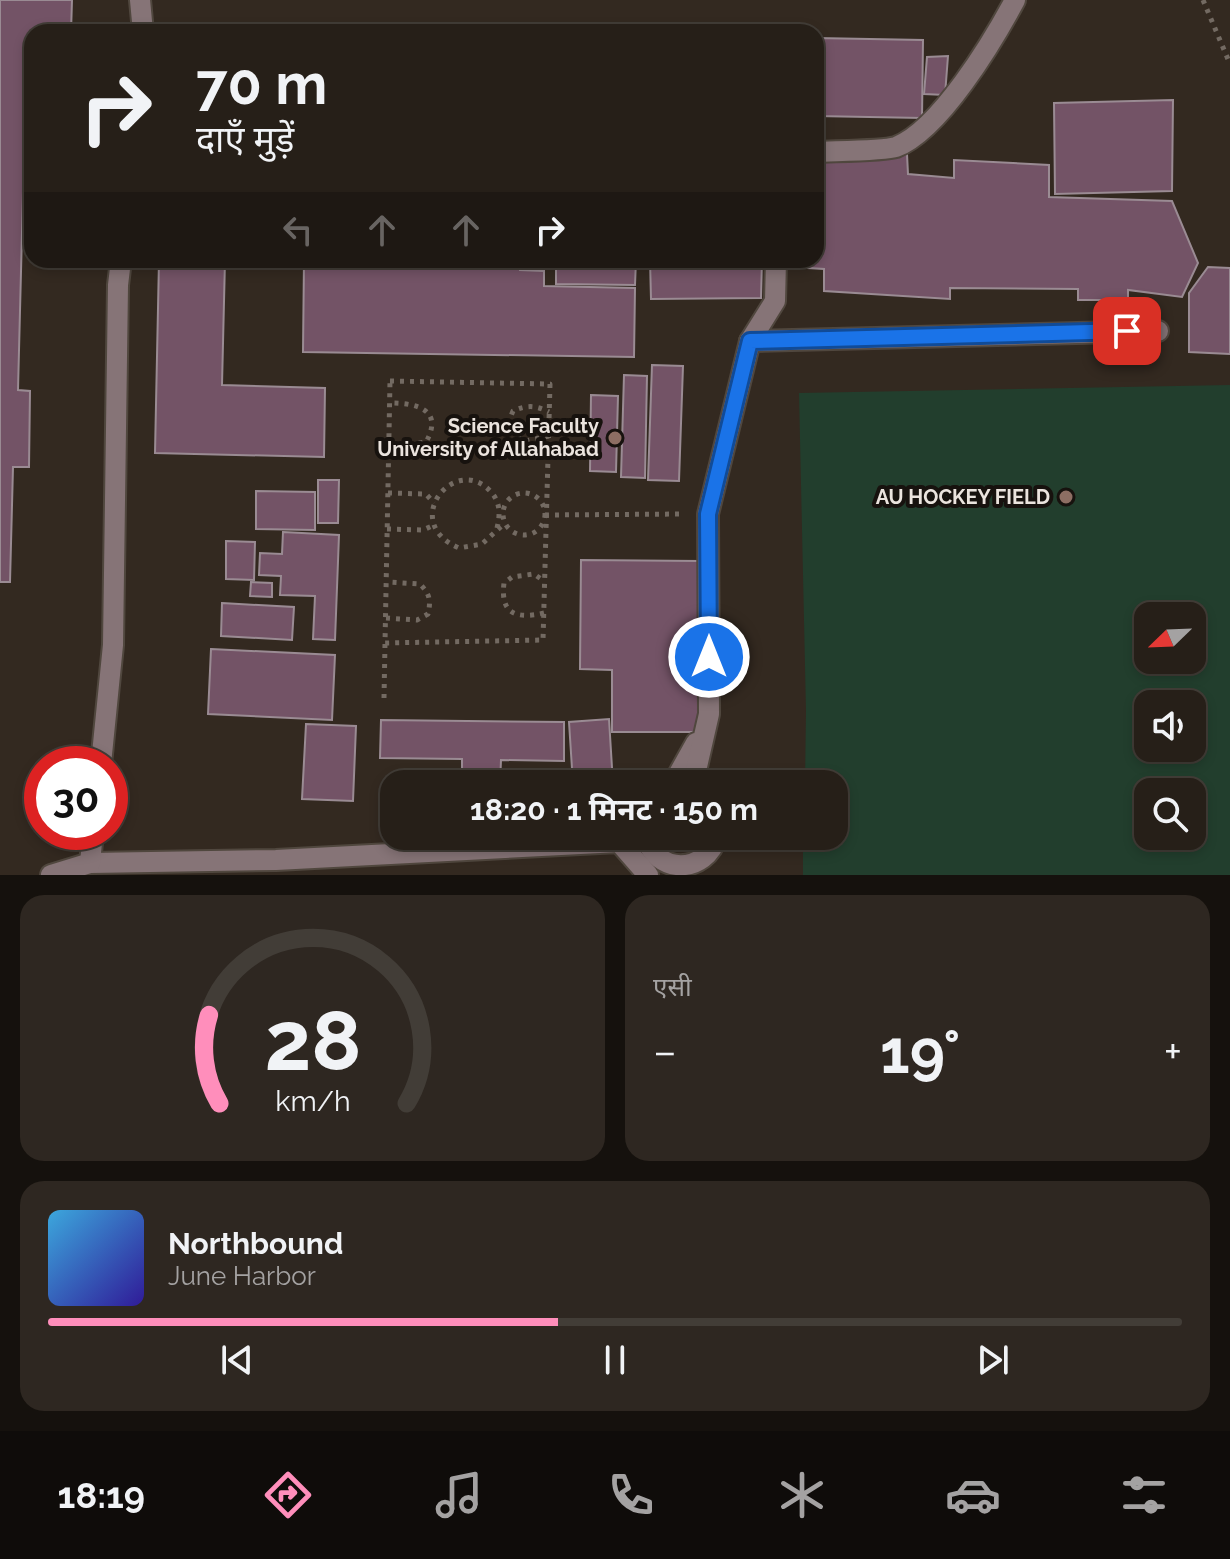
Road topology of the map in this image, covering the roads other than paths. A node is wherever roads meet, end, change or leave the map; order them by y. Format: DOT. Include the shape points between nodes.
graph roads {
  1 [pos="140,0"];
  2 [pos="1015,0"];
  3 [pos="144,24"];
  4 [pos="824,152"];
  5 [pos="120,268"];
  6 [pos="776,268"];
  7 [pos="1158,331"];
  8 [pos="750,341"];
  9 [pos="709,714"];
  10 [pos="103,746"];
  11 [pos="680,770"];
  12 [pos="696,770"];
  13 [pos="91,850"];
  14 [pos="467,850"];
  15 [pos="626,850"];
  16 [pos="652,850"];
  17 [pos="90,863"];
  18 [pos="711,865"];
  19 [pos="51,875"];
  20 [pos="648,875"];
  1 -- 3 [label="street"];
  2 -- 4 [label="street" via="990,48 936,119 896,147"];
  5 -- 10 [label="street" via="113,645"];
  6 -- 8 [label="street" via="775,301"];
  7 -- 8 [label="street"];
  8 -- 9 [label="street" via="708,514"];
  9 -- 11 [label="street"];
  9 -- 12 [label="street"];
  13 -- 17 [label="street"];
  14 -- 17 [label="street"];
  15 -- 20 [label="street"];
  16 -- 18 [label="street" via="673,866"];
  17 -- 19 [label="street"];
}
